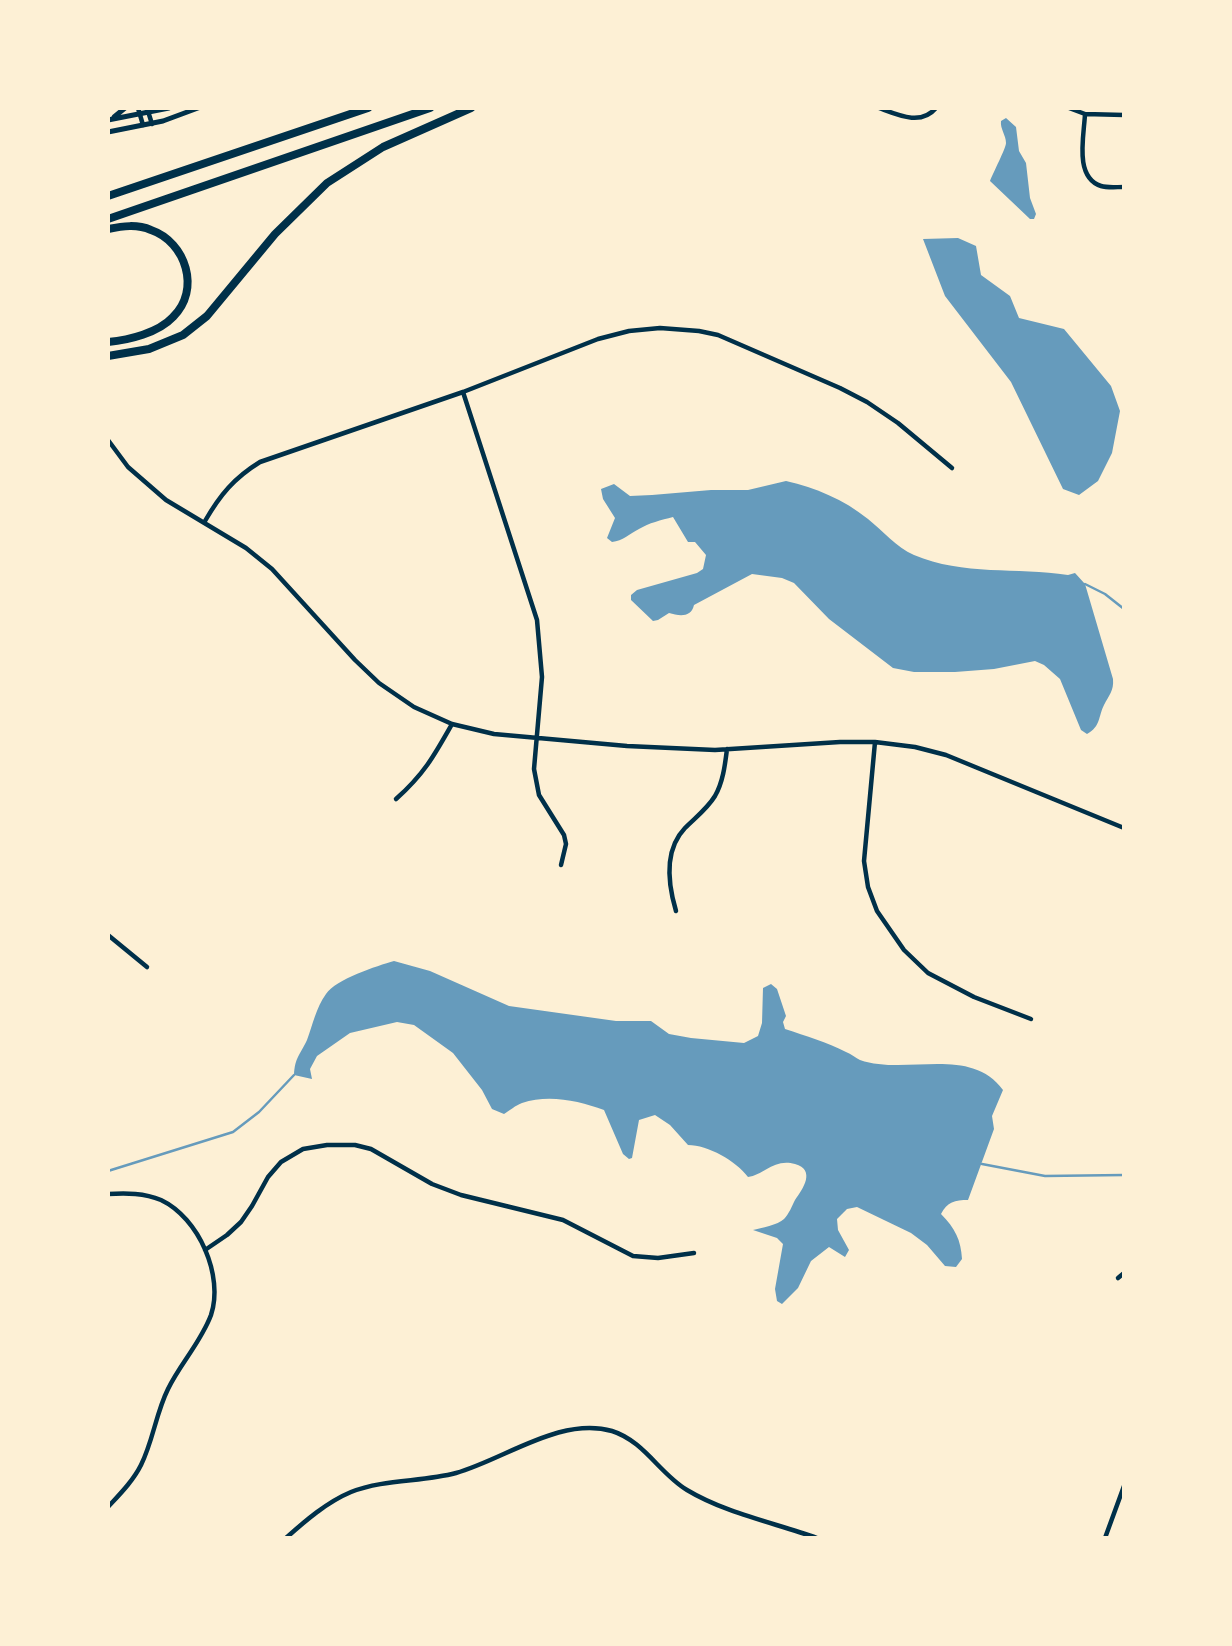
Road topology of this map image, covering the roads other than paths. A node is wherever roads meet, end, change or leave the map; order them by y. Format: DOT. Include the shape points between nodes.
graph roads {
  1 [pos="125,108"];
  2 [pos="169,108"];
  3 [pos="198,108"];
  4 [pos="368,108"];
  5 [pos="430,108"];
  6 [pos="471,108"];
  7 [pos="879,108"];
  8 [pos="936,108"];
  9 [pos="1069,108"];
  10 [pos="148,111"];
  11 [pos="139,112"];
  12 [pos="1086,114"];
  13 [pos="1124,115"];
  14 [pos="109,120"];
  15 [pos="152,124"];
  16 [pos="144,125"];
  17 [pos="108,132"];
  18 [pos="1124,187"];
  19 [pos="108,196"];
  20 [pos="108,219"];
  21 [pos="108,229"];
  22 [pos="108,340"];
  23 [pos="108,356"];
  24 [pos="463,392"];
  25 [pos="108,440"];
  26 [pos="952,468"];
  27 [pos="205,521"];
  28 [pos="452,724"];
  29 [pos="537,739"];
  30 [pos="875,742"];
  31 [pos="727,749"];
  32 [pos="396,799"];
  33 [pos="1124,828"];
  34 [pos="561,865"];
  35 [pos="676,911"];
  36 [pos="108,935"];
  37 [pos="147,967"];
  38 [pos="1031,1019"];
  39 [pos="108,1194"];
  40 [pos="205,1250"];
  41 [pos="694,1253"];
  42 [pos="1124,1273"];
  43 [pos="1118,1278"];
  44 [pos="1124,1486"];
  45 [pos="108,1507"];
  46 [pos="286,1538"];
  47 [pos="817,1538"];
  48 [pos="1104,1538"];
  1 -- 14 [label="street"];
  2 -- 10 [label="street"];
  3 -- 15 [label="street"];
  4 -- 19 [label="highway"];
  5 -- 20 [label="highway"];
  6 -- 23 [label="highway" via="383,146 327,184 275,234 207,316 184,335 149,349"];
  7 -- 8 [label="street" via="917,119"];
  9 -- 12 [label="street"];
  10 -- 11 [label="street"];
  10 -- 15 [label="street"];
  11 -- 14 [label="street"];
  11 -- 16 [label="street"];
  12 -- 13 [label="street"];
  12 -- 18 [label="street" via="1083,163 1090,180 1103,187"];
  15 -- 16 [label="street"];
  16 -- 17 [label="street"];
  21 -- 22 [label="highway" via="137,226 162,234 177,248 187,272 185,299 172,319 119,341"];
  24 -- 26 [label="street" via="609,336 645,328 699,331 739,343 867,402"];
  24 -- 27 [label="street" via="260,462 228,486"];
  24 -- 29 [label="street" via="537,620 542,677"];
  25 -- 27 [label="street" via="144,482"];
  27 -- 28 [label="street" via="272,569 379,683 414,707"];
  28 -- 29 [label="street"];
  28 -- 32 [label="street" via="427,768"];
  29 -- 31 [label="street"];
  29 -- 34 [label="street" via="536,785 564,835"];
  30 -- 31 [label="street"];
  30 -- 33 [label="street" via="946,755"];
  30 -- 38 [label="street" via="864,861 877,911 904,950 928,973 974,998"];
  31 -- 35 [label="street" via="716,794 683,830 673,849 670,880"];
  36 -- 37 [label="street"];
  39 -- 40 [label="street" via="162,1201 184,1218"];
  40 -- 41 [label="street" via="241,1222 281,1162 303,1149 355,1145 371,1149 432,1184 563,1220 633,1256"];
  40 -- 45 [label="street" via="215,1286 210,1317 167,1392 141,1467"];
  42 -- 43 [label="street"];
  44 -- 48 [label="street"];
  46 -- 47 [label="street" via="352,1492 454,1473 577,1428 614,1432 630,1439 695,1495"];
}
